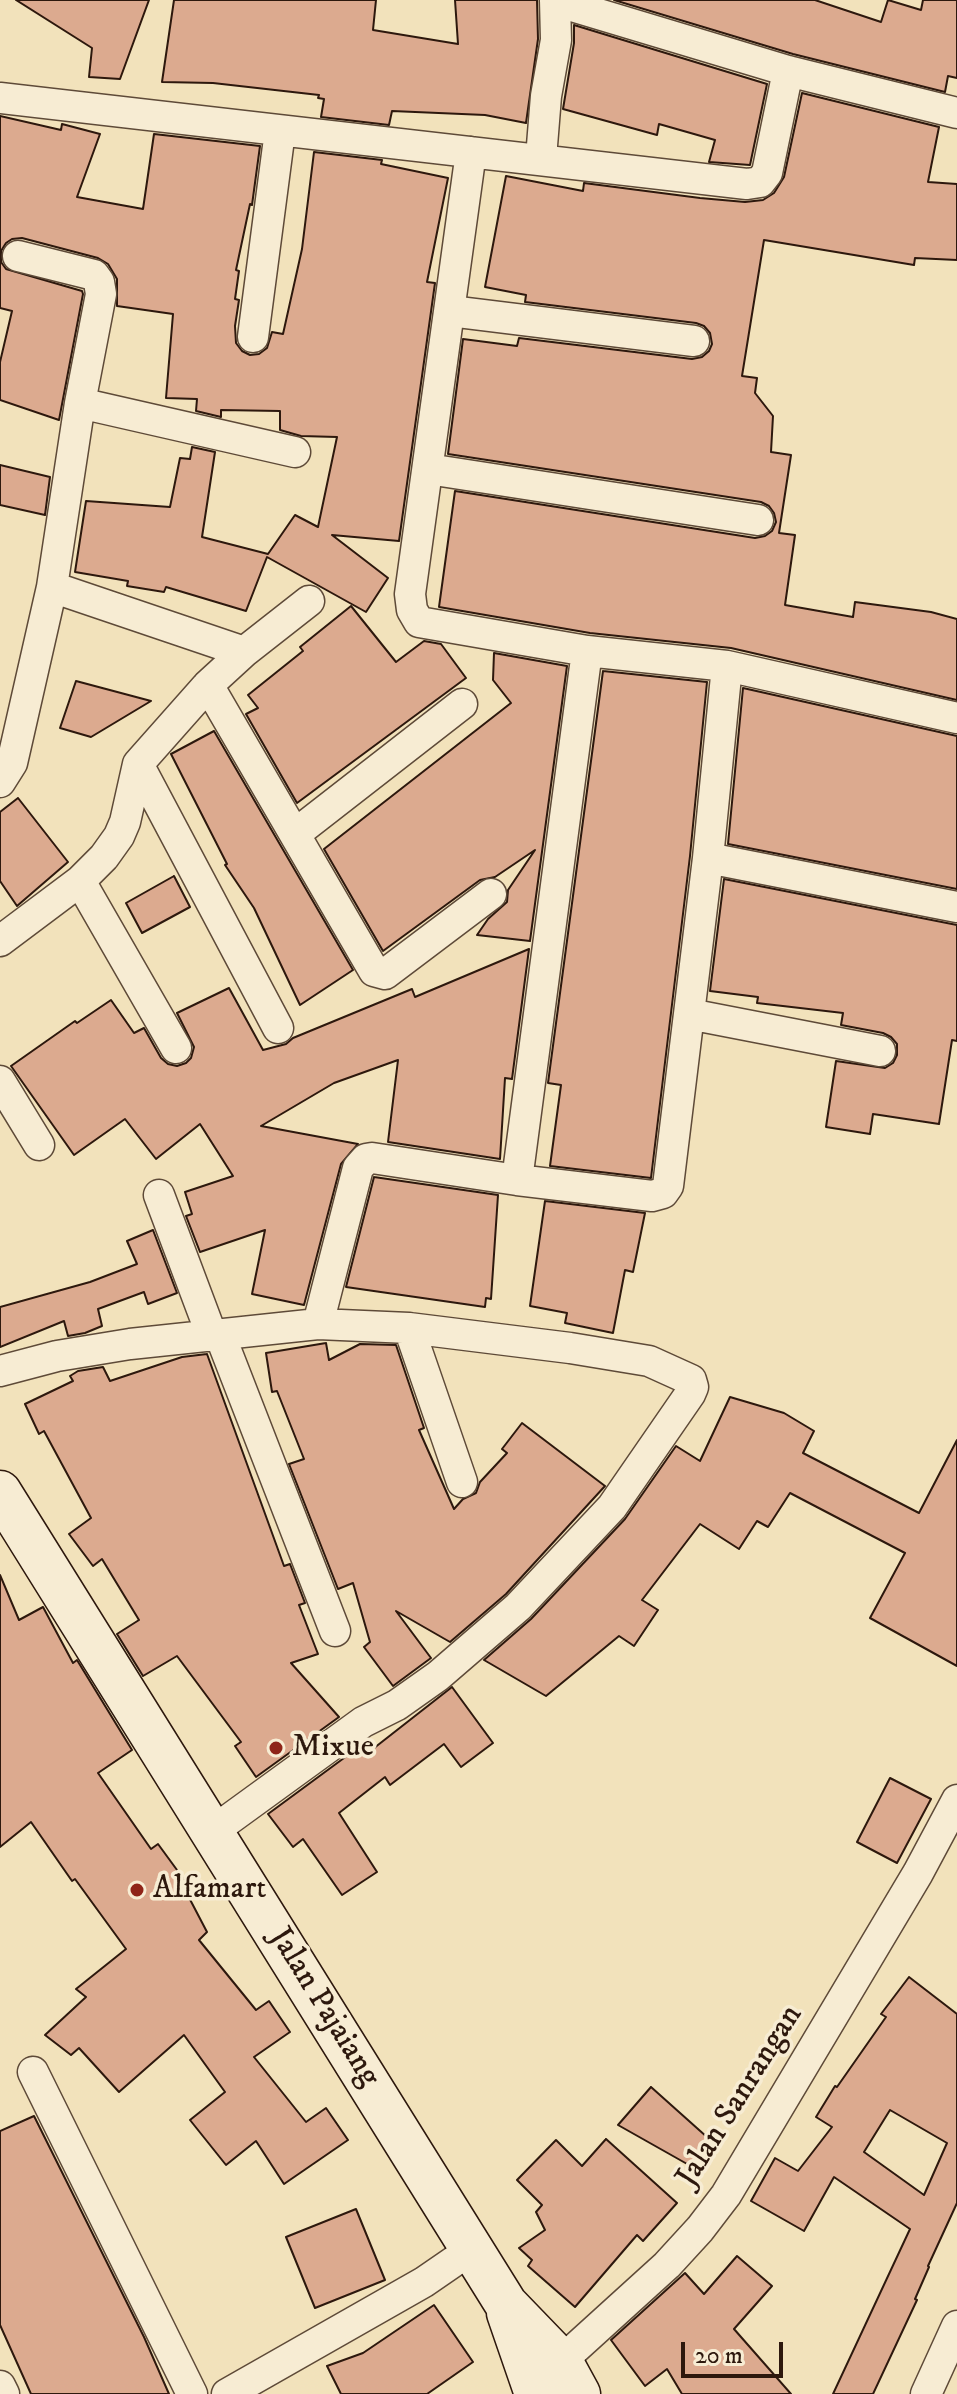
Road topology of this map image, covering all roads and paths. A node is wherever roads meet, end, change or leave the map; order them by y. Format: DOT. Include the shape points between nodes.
graph roads {
  1 [pos="555,0"];
  2 [pos="788,71"];
  3 [pos="0,98"];
  4 [pos="957,113"];
  5 [pos="280,131"];
  6 [pos="471,152"];
  7 [pos="541,158"];
  8 [pos="18,256"];
  9 [pos="450,311"];
  10 [pos="253,337"];
  11 [pos="694,341"];
  12 [pos="80,403"];
  13 [pos="295,452"];
  14 [pos="428,469"];
  15 [pos="758,520"];
  16 [pos="52,587"];
  17 [pos="309,601"];
  18 [pos="587,651"];
  19 [pos="244,652"];
  20 [pos="727,666"];
  21 [pos="208,685"];
  22 [pos="462,704"];
  23 [pos="957,718"];
  24 [pos="138,764"];
  25 [pos="0,782"];
  26 [pos="295,834"];
  27 [pos="708,858"];
  28 [pos="80,881"];
  29 [pos="491,894"];
  30 [pos="957,907"];
  31 [pos="0,941"];
  32 [pos="689,1014"];
  33 [pos="278,1028"];
  34 [pos="176,1048"];
  35 [pos="880,1051"];
  36 [pos="0,1081"];
  37 [pos="39,1145"];
  38 [pos="517,1180"];
  39 [pos="159,1195"];
  40 [pos="318,1324"];
  41 [pos="409,1328"];
  42 [pos="216,1335"];
  43 [pos="0,1371"];
  44 [pos="462,1482"];
  45 [pos="0,1492"];
  46 [pos="335,1631"];
  47 [pos="957,1800"];
  48 [pos="213,1831"];
  49 [pos="33,2072"];
  50 [pos="472,2249"];
  51 [pos="957,2326"];
  52 [pos="552,2384"];
  53 [pos="0,2386"];
  54 [pos="4,2394"];
  55 [pos="192,2394"];
  56 [pos="227,2394"];
  57 [pos="926,2394"];
  1 -- 2 [label="street"];
  1 -- 7 [label="street" via="556,40"];
  2 -- 4 [label="street"];
  2 -- 7 [label="street" via="767,173 760,182"];
  3 -- 5 [label="street"];
  5 -- 6 [label="street"];
  5 -- 10 [label="street"];
  6 -- 7 [label="street"];
  6 -- 9 [label="street"];
  8 -- 12 [label="street" via="94,275 99,282"];
  9 -- 11 [label="street"];
  9 -- 14 [label="street"];
  12 -- 13 [label="street"];
  12 -- 16 [label="street"];
  14 -- 15 [label="street"];
  14 -- 18 [label="street" via="410,594 419,622"];
  16 -- 19 [label="street"];
  16 -- 25 [label="street" via="12,763"];
  17 -- 19 [label="street"];
  18 -- 20 [label="street"];
  18 -- 38 [label="street"];
  19 -- 21 [label="street"];
  20 -- 23 [label="street"];
  20 -- 27 [label="street"];
  21 -- 24 [label="street"];
  21 -- 26 [label="street"];
  22 -- 26 [label="street"];
  24 -- 28 [label="street" via="119,836"];
  24 -- 33 [label="street"];
  26 -- 29 [label="street" via="374,971 382,975"];
  27 -- 30 [label="street"];
  27 -- 32 [label="street"];
  28 -- 31 [label="street"];
  28 -- 34 [label="street"];
  32 -- 35 [label="street"];
  32 -- 38 [label="street" via="663,1193"];
  36 -- 37 [label="street"];
  38 -- 40 [label="street" via="366,1159 358,1168"];
  39 -- 42 [label="street"];
  40 -- 41 [label="street"];
  40 -- 42 [label="street"];
  41 -- 44 [label="street"];
  41 -- 48 [label="street" via="649,1361 681,1373 693,1387 612,1507 518,1607 438,1676 363,1722"];
  42 -- 43 [label="street" via="57,1356"];
  42 -- 46 [label="street"];
  45 -- 48 [label="main road, Jalan Pajaiang"];
  47 -- 52 [label="street, Jalan Sanrangan" via="726,2195 667,2265"];
  48 -- 50 [label="main road, Jalan Pajaiang"];
  49 -- 55 [label="street"];
  50 -- 52 [label="main road, Jalan Pajaiang"];
  50 -- 56 [label="street"];
  51 -- 57 [label="street"];
  53 -- 54 [label="street"];
}
